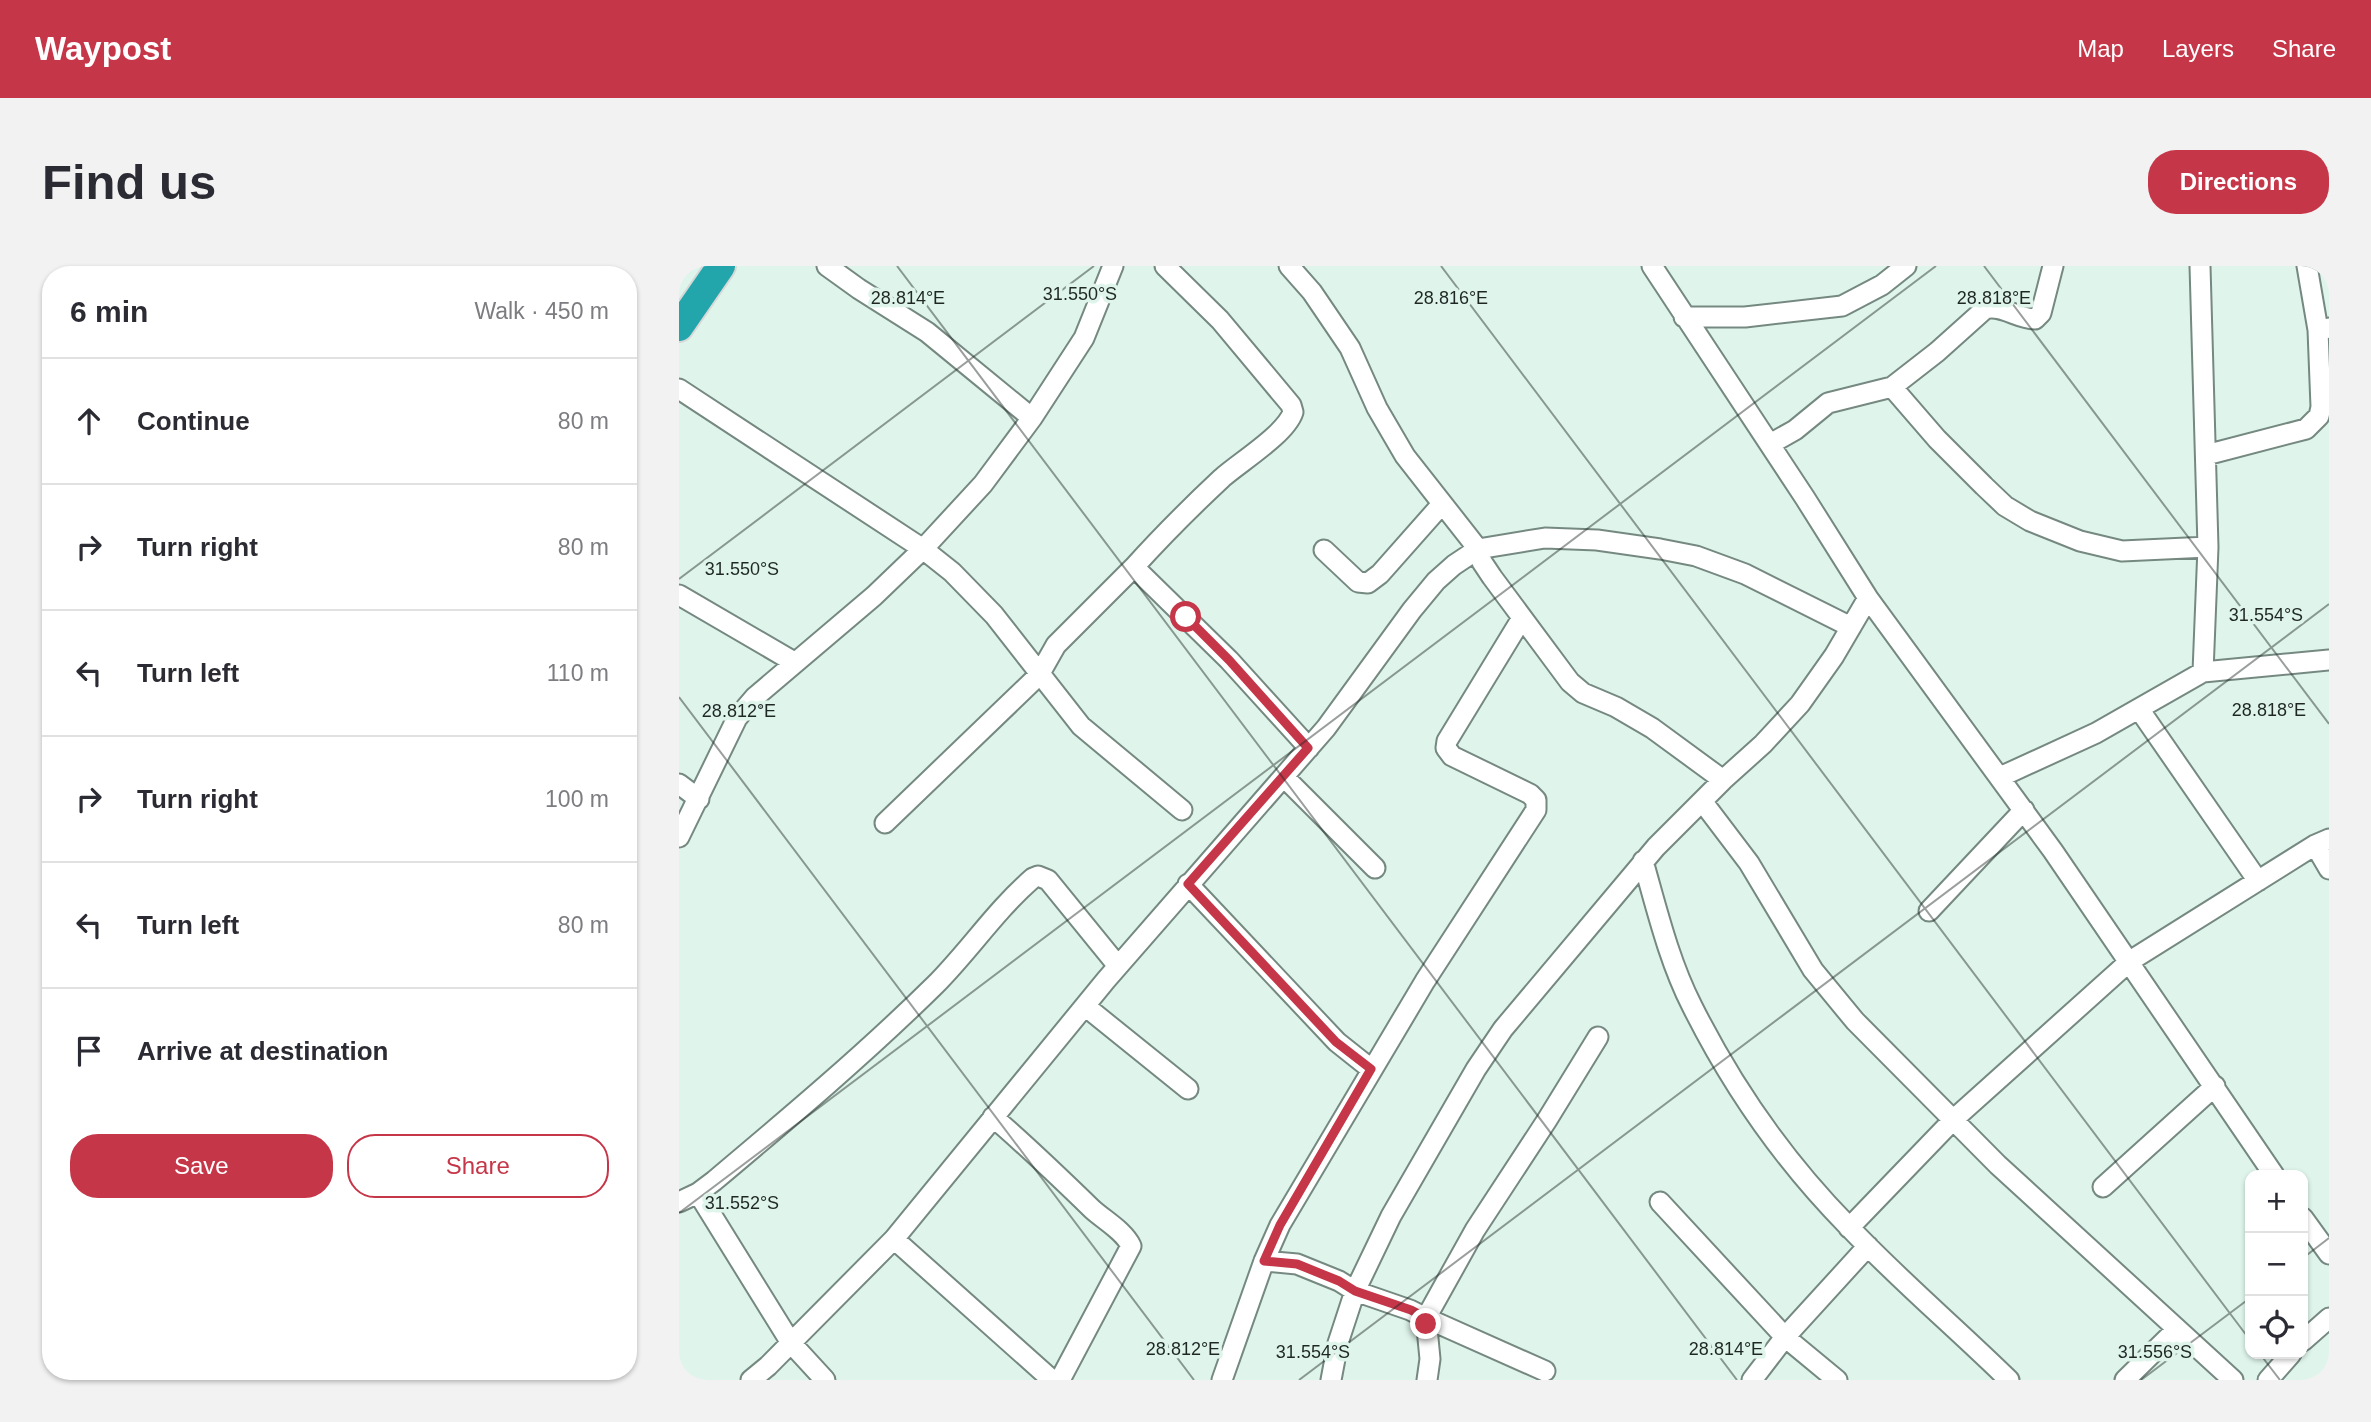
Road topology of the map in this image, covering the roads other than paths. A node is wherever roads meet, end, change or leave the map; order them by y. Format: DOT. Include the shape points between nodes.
graph roads {
  1 [pos="721,266"];
  2 [pos="827,266"];
  3 [pos="1113,266"];
  4 [pos="1165,266"];
  5 [pos="1289,266"];
  6 [pos="1651,266"];
  7 [pos="1906,266"];
  8 [pos="2053,266"];
  9 [pos="2200,266"];
  10 [pos="2307,266"];
  11 [pos="1684,317"];
  12 [pos="679,327"];
  13 [pos="2323,329"];
  14 [pos="1892,387"];
  15 [pos="679,389"];
  16 [pos="1032,418"];
  17 [pos="1770,444"];
  18 [pos="2206,455"];
  19 [pos="1443,504"];
  20 [pos="2207,547"];
  21 [pos="923,549"];
  22 [pos="1324,550"];
  23 [pos="1478,550"];
  24 [pos="1134,567"];
  25 [pos="679,596"];
  26 [pos="1868,598"];
  27 [pos="1523,618"];
  28 [pos="1851,627"];
  29 [pos="2329,660"];
  30 [pos="794,662"];
  31 [pos="2203,672"];
  32 [pos="1039,675"];
  33 [pos="2139,709"];
  34 [pos="1308,748"];
  35 [pos="1284,777"];
  36 [pos="2000,777"];
  37 [pos="1723,780"];
  38 [pos="679,784"];
  39 [pos="699,799"];
  40 [pos="1702,801"];
  41 [pos="1182,810"];
  42 [pos="2024,810"];
  43 [pos="885,824"];
  44 [pos="679,837"];
  45 [pos="2322,842"];
  46 [pos="1643,861"];
  47 [pos="1375,868"];
  48 [pos="2329,869"];
  49 [pos="2258,881"];
  50 [pos="1188,884"];
  51 [pos="1929,911"];
  52 [pos="2130,961"];
  53 [pos="1118,966"];
  54 [pos="1085,1006"];
  55 [pos="1598,1037"];
  56 [pos="1371,1069"];
  57 [pos="2215,1086"];
  58 [pos="1188,1089"];
  59 [pos="993,1116"];
  60 [pos="1954,1119"];
  61 [pos="2271,1170"];
  62 [pos="2103,1187"];
  63 [pos="698,1193"];
  64 [pos="679,1202"];
  65 [pos="1660,1202"];
  66 [pos="2308,1225"];
  67 [pos="1849,1227"];
  68 [pos="894,1239"];
  69 [pos="1868,1245"];
  70 [pos="2329,1254"];
  71 [pos="1264,1261"];
  72 [pos="1355,1291"];
  73 [pos="1426,1318"];
  74 [pos="2329,1318"];
  75 [pos="2177,1329"];
  76 [pos="1785,1337"];
  77 [pos="2308,1337"];
  78 [pos="791,1342"];
  79 [pos="2287,1359"];
  80 [pos="1545,1370"];
  81 [pos="751,1380"];
  82 [pos="825,1380"];
  83 [pos="1052,1380"];
  84 [pos="1060,1380"];
  85 [pos="1222,1380"];
  86 [pos="1331,1380"];
  87 [pos="1427,1380"];
  88 [pos="1752,1380"];
  89 [pos="1837,1380"];
  90 [pos="2009,1380"];
  91 [pos="2125,1380"];
  92 [pos="2233,1380"];
  93 [pos="2268,1380"];
  1 -- 12 [label="highway"];
  2 -- 16 [label="street" via="927,332"];
  3 -- 16 [label="street" via="1084,338"];
  4 -- 24 [label="street" via="1220,320 1293,412 1284,427 1224,476"];
  5 -- 19 [label="street" via="1350,348 1405,457"];
  6 -- 11 [label="street"];
  7 -- 11 [label="street" via="1842,306 1745,317"];
  8 -- 14 [label="street" via="2038,317 2026,319 1989,307"];
  9 -- 18 [label="street"];
  10 -- 13 [label="street"];
  11 -- 17 [label="street"];
  13 -- 18 [label="street" via="2321,407 2313,424"];
  14 -- 17 [label="street" via="1828,403"];
  14 -- 20 [label="street" via="1984,486 2030,521 2080,541 2122,551"];
  15 -- 21 [label="street"];
  16 -- 21 [label="street" via="983,484"];
  17 -- 26 [label="street"];
  18 -- 20 [label="street"];
  19 -- 22 [label="street" via="1368,583 1358,582"];
  19 -- 23 [label="street"];
  20 -- 31 [label="street"];
  21 -- 30 [label="street"];
  21 -- 32 [label="street" via="994,615"];
  23 -- 27 [label="street"];
  23 -- 28 [label="street" via="1545,538 1597,540 1696,556 1745,574"];
  23 -- 34 [label="street" via="1437,581"];
  24 -- 32 [label="street" via="1056,645"];
  24 -- 34 [label="street" via="1229,660"];
  25 -- 30 [label="street"];
  26 -- 28 [label="street"];
  26 -- 36 [label="street"];
  27 -- 37 [label="street" via="1583,693 1653,728"];
  27 -- 56 [label="street" via="1446,748 1452,756 1530,794 1536,800 1536,810"];
  28 -- 37 [label="street" via="1800,704"];
  29 -- 31 [label="street"];
  30 -- 39 [label="street" via="737,718"];
  31 -- 33 [label="street"];
  32 -- 41 [label="street" via="1081,726"];
  32 -- 43 [label="street"];
  33 -- 36 [label="street"];
  33 -- 49 [label="street"];
  34 -- 35 [label="street"];
  35 -- 47 [label="street"];
  35 -- 50 [label="street"];
  36 -- 42 [label="street"];
  37 -- 40 [label="street"];
  38 -- 39 [label="street"];
  39 -- 44 [label="street"];
  40 -- 46 [label="street"];
  40 -- 60 [label="street" via="1749,863 1814,970 1855,1021"];
  42 -- 51 [label="street"];
  42 -- 52 [label="street"];
  45 -- 48 [label="street"];
  45 -- 49 [label="street"];
  46 -- 67 [label="street" via="1674,965 1710,1038 1758,1115"];
  46 -- 72 [label="street" via="1503,1029 1476,1069 1391,1216"];
  49 -- 52 [label="street"];
  50 -- 53 [label="street"];
  50 -- 56 [label="street" via="1336,1042"];
  52 -- 57 [label="street"];
  52 -- 60 [label="street"];
  53 -- 54 [label="street"];
  53 -- 63 [label="street" via="1048,880 1033,878 913,1007"];
  54 -- 58 [label="street"];
  54 -- 59 [label="street"];
  55 -- 73 [label="street" via="1475,1230"];
  56 -- 71 [label="street" via="1280,1225"];
  57 -- 61 [label="street"];
  57 -- 62 [label="street"];
  59 -- 68 [label="street"];
  59 -- 84 [label="street" via="1131,1246"];
  60 -- 67 [label="street"];
  60 -- 75 [label="street" via="1998,1166"];
  63 -- 64 [label="street"];
  63 -- 78 [label="street"];
  65 -- 76 [label="street"];
  66 -- 70 [label="street"];
  67 -- 69 [label="street"];
  68 -- 78 [label="street"];
  68 -- 83 [label="street"];
  69 -- 76 [label="street"];
  69 -- 90 [label="street"];
  71 -- 72 [label="street" via="1297,1264"];
  71 -- 85 [label="street"];
  72 -- 73 [label="street"];
  72 -- 86 [label="street"];
  73 -- 80 [label="street"];
  73 -- 87 [label="street"];
  74 -- 77 [label="street"];
  75 -- 91 [label="street"];
  75 -- 92 [label="street"];
  76 -- 88 [label="street"];
  76 -- 89 [label="street"];
  78 -- 81 [label="street"];
  78 -- 82 [label="street"];
  79 -- 93 [label="street"];
}
